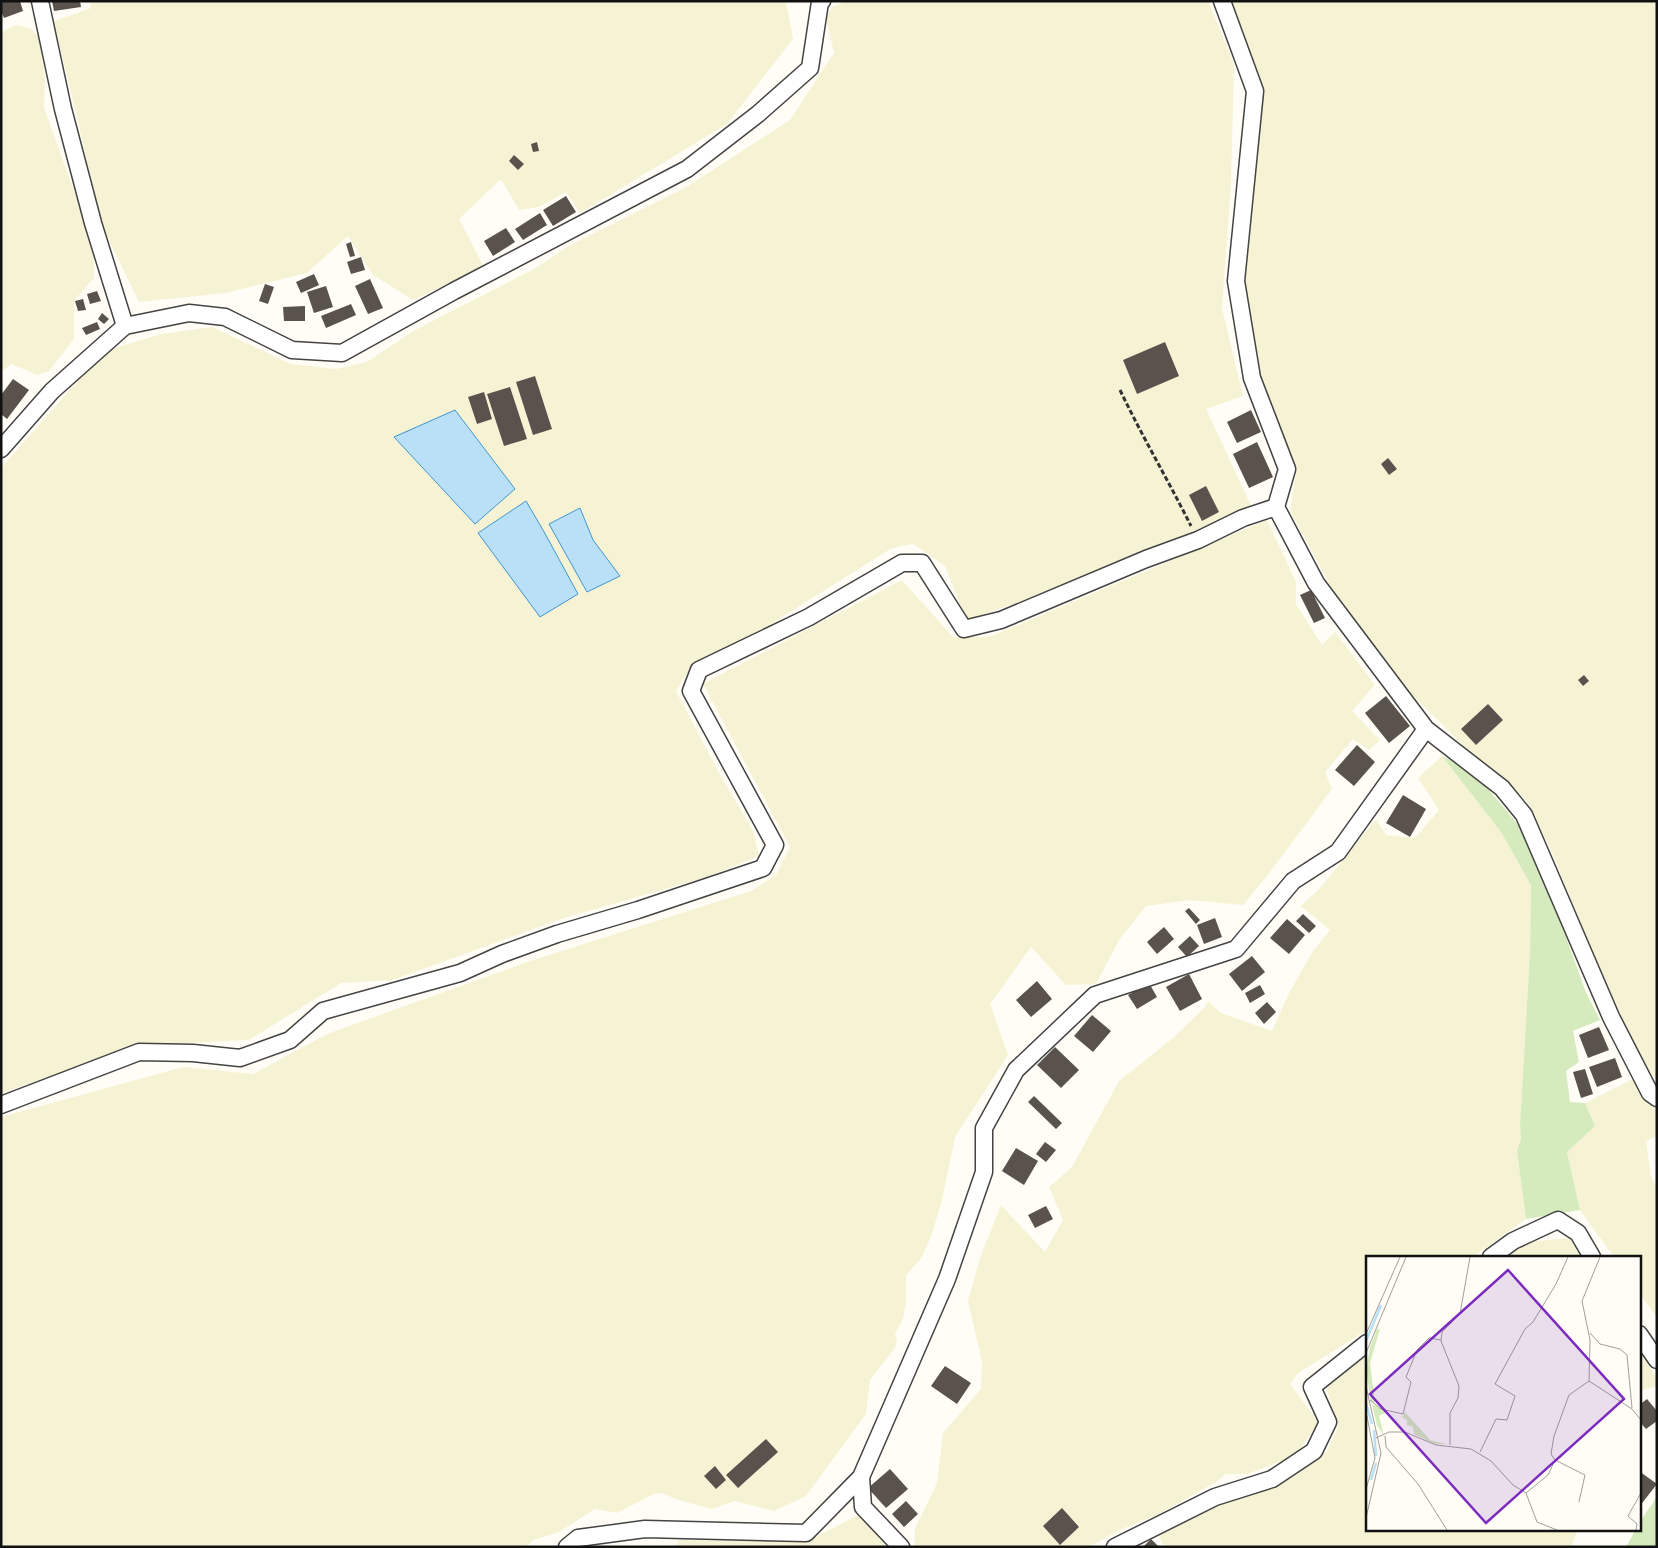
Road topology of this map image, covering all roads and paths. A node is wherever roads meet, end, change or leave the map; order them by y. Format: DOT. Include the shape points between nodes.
graph roads {
  1 [pos="40,1"];
  2 [pos="1222,1"];
  3 [pos="821,2"];
  4 [pos="125,326"];
  5 [pos="1120,390"];
  6 [pos="1,449"];
  7 [pos="1276,507"];
  8 [pos="1198,540"];
  9 [pos="1426,729"];
  10 [pos="1657,1098"];
  11 [pos="1,1105"];
  12 [pos="1492,1256"];
  13 [pos="1591,1256"];
  14 [pos="1640,1335"];
  15 [pos="1366,1344"];
  16 [pos="1657,1360"];
  17 [pos="861,1477"];
  18 [pos="567,1547"];
  19 [pos="901,1547"];
  20 [pos="1115,1547"];
  1 -- 4 [label="street" via="63,109"];
  2 -- 7 [label="street" via="1255,91 1236,281 1252,378 1287,469"];
  3 -- 4 [label="street" via="810,68 758,114 687,169 342,353 292,350 225,317 189,312"];
  4 -- 6 [label="street" via="52,391"];
  5 -- 8 [label="path"];
  7 -- 8 [label="street" via="1243,518"];
  7 -- 9 [label="street" via="1316,583"];
  8 -- 11 [label="street" via="1001,620 964,629 922,563 902,563 809,617 699,670 692,691 775,845 764,868 557,934 460,973 323,1011 290,1040 240,1058 138,1052"];
  9 -- 10 [label="street" via="1502,788 1524,816 1611,1017 1650,1093"];
  9 -- 17 [label="street" via="1338,852 1293,881 1236,949 1095,995 1016,1070 984,1128 984,1172 947,1279"];
  12 -- 13 [label="street" via="1513,1241 1558,1220 1578,1233"];
  14 -- 16 [label="street"];
  15 -- 20 [label="street" via="1312,1386 1328,1422 1314,1451 1272,1479 1215,1497"];
  17 -- 18 [label="street" via="806,1532 645,1530 578,1538"];
  17 -- 19 [label="street" via="863,1507"];
}
